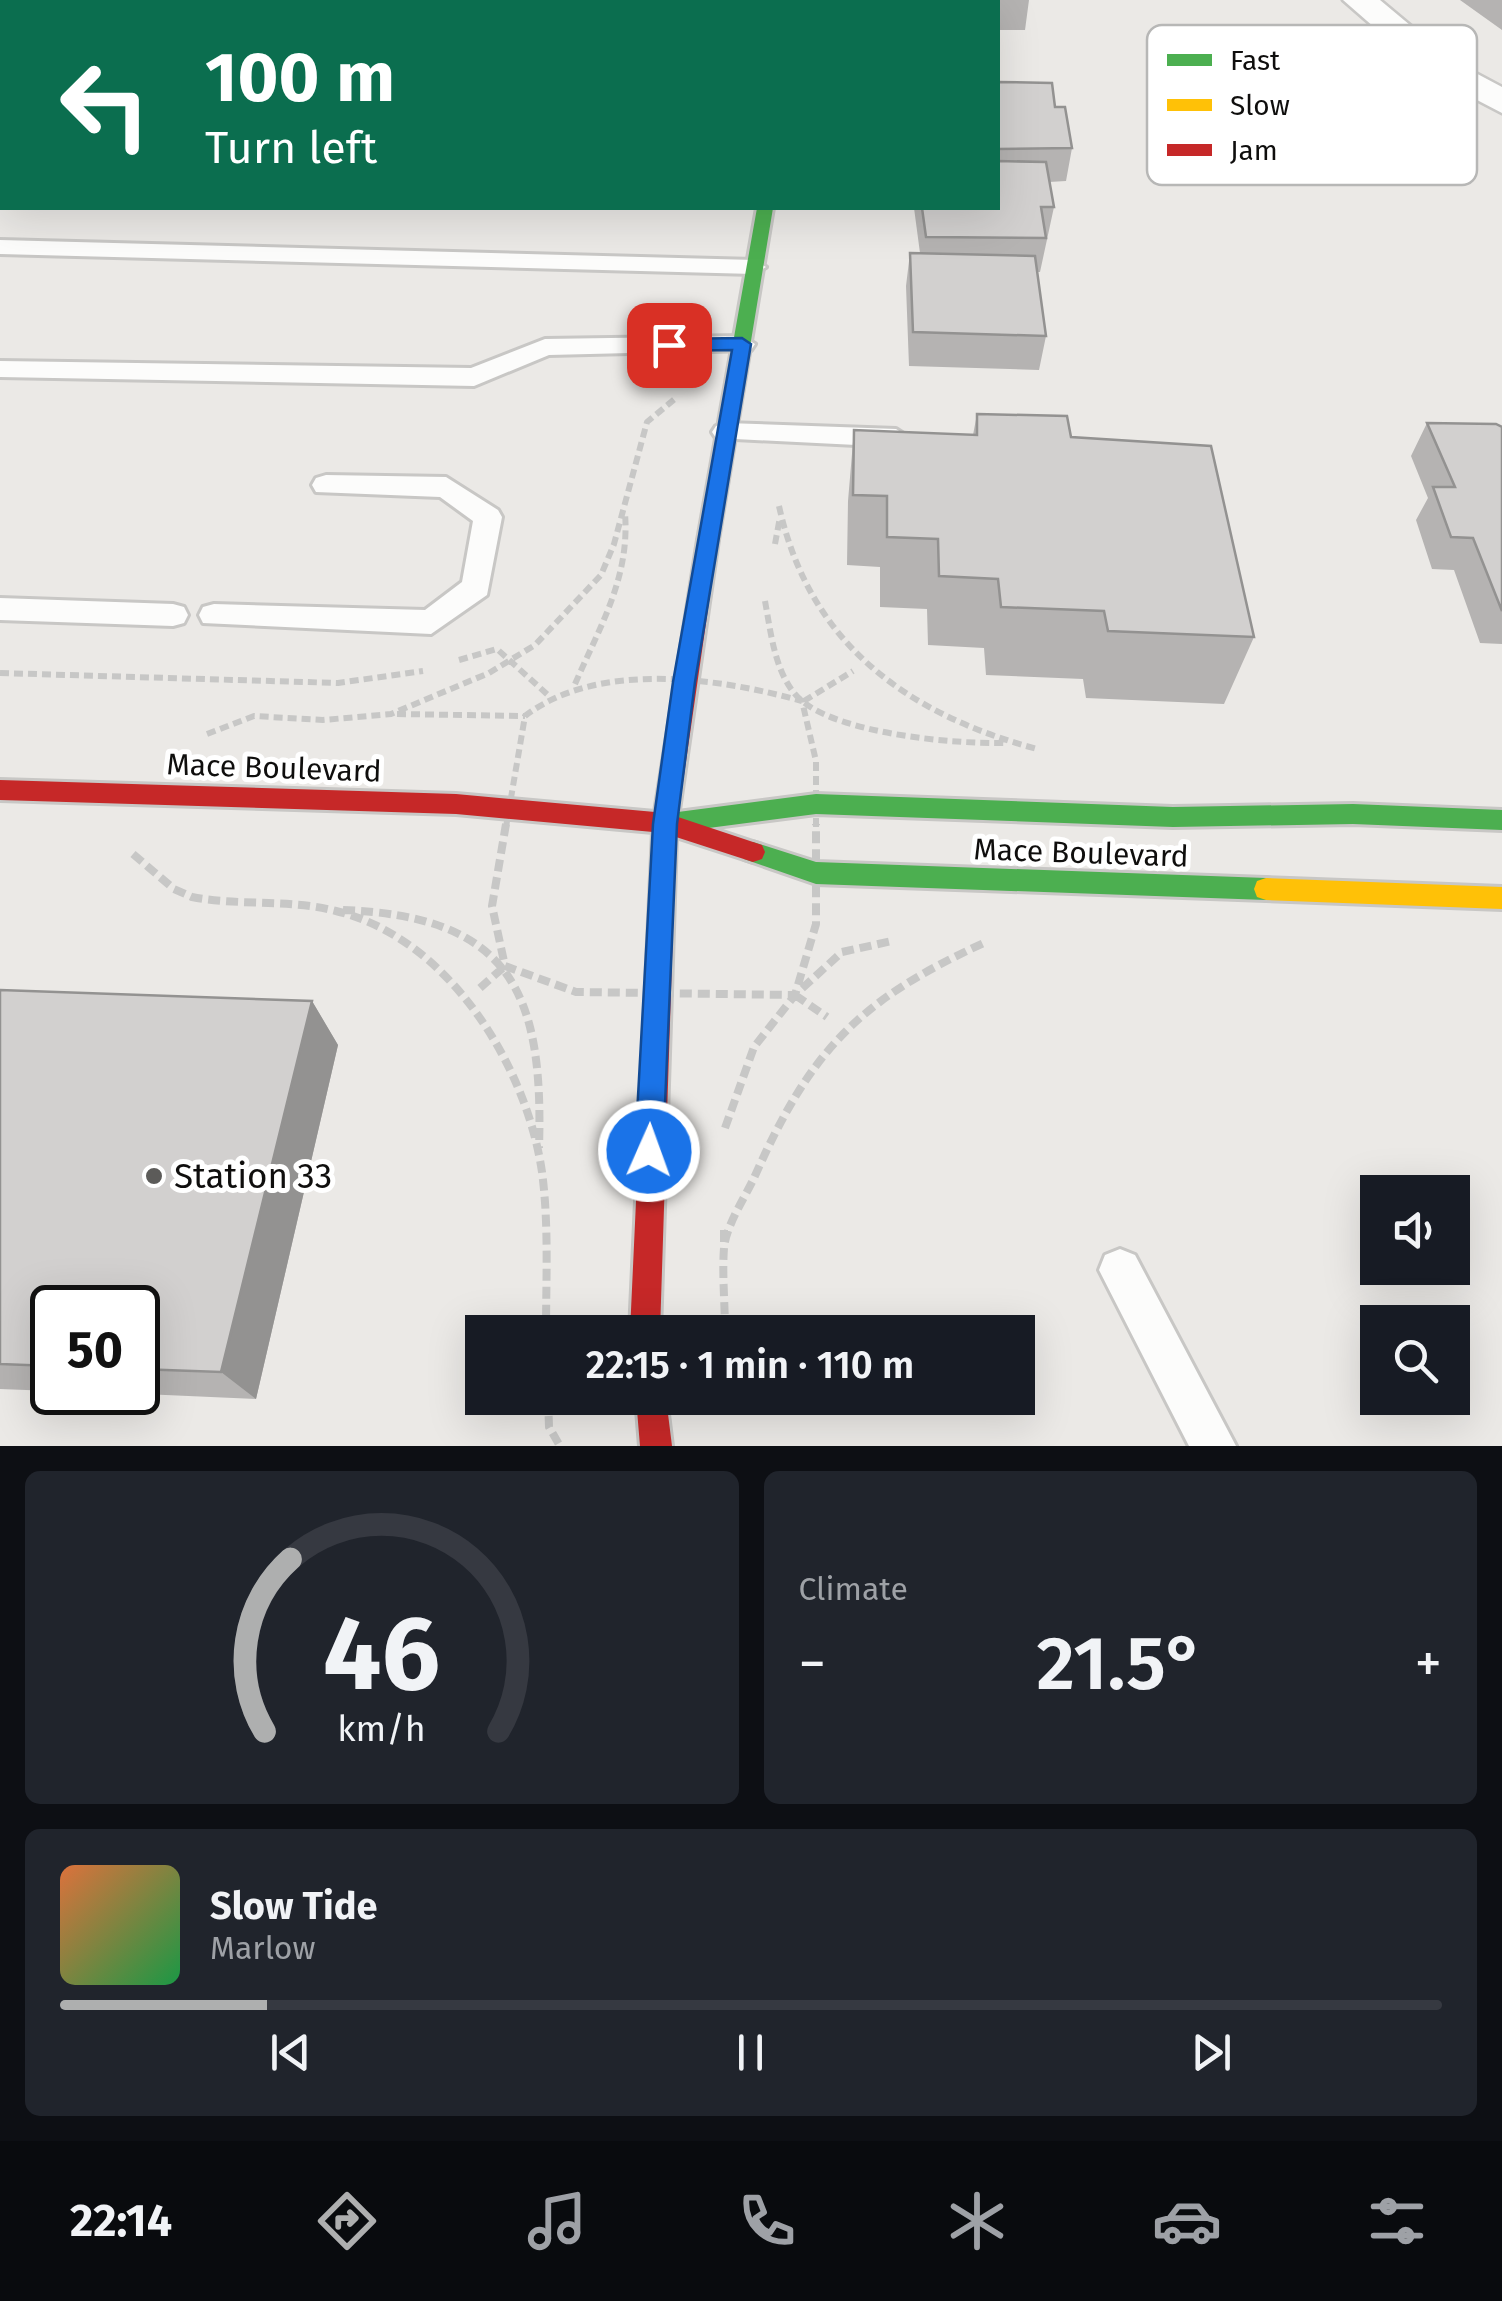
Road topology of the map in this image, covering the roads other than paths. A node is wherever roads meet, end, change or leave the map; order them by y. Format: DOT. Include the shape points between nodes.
graph roads {
  1 [pos="1360,0"];
  2 [pos="1390,25"];
  3 [pos="1477,88"];
  4 [pos="1502,102"];
  5 [pos="765,210"];
  6 [pos="0,247"];
  7 [pos="754,267"];
  8 [pos="742,344"];
  9 [pos="0,369"];
  10 [pos="726,432"];
  11 [pos="925,439"];
  12 [pos="326,485"];
  13 [pos="0,609"];
  14 [pos="173,615"];
  15 [pos="214,616"];
  16 [pos="0,790"];
  17 [pos="1502,820"];
  18 [pos="665,824"];
  19 [pos="1502,898"];
  20 [pos="1120,1270"];
  21 [pos="645,1315"];
  22 [pos="653,1415"];
  23 [pos="656,1446"];
  24 [pos="1213,1446"];
  1 -- 2 [label="street"];
  3 -- 4 [label="street"];
  5 -- 7 [label="street"];
  6 -- 7 [label="lane"];
  7 -- 8 [label="street"];
  8 -- 9 [label="lane" via="545,347 474,377"];
  8 -- 10 [label="street"];
  10 -- 11 [label="lane"];
  10 -- 18 [label="street"];
  12 -- 15 [label="lane" via="446,487 488,517 476,587 431,622"];
  13 -- 14 [label="lane"];
  16 -- 18 [label="street, Mace Boulevard" via="456,804"];
  17 -- 18 [label="street, Mace Boulevard" via="816,804"];
  18 -- 19 [label="street, Mace Boulevard" via="816,873"];
  18 -- 21 [label="street"];
  20 -- 24 [label="lane"];
  22 -- 23 [label="street"];
}
